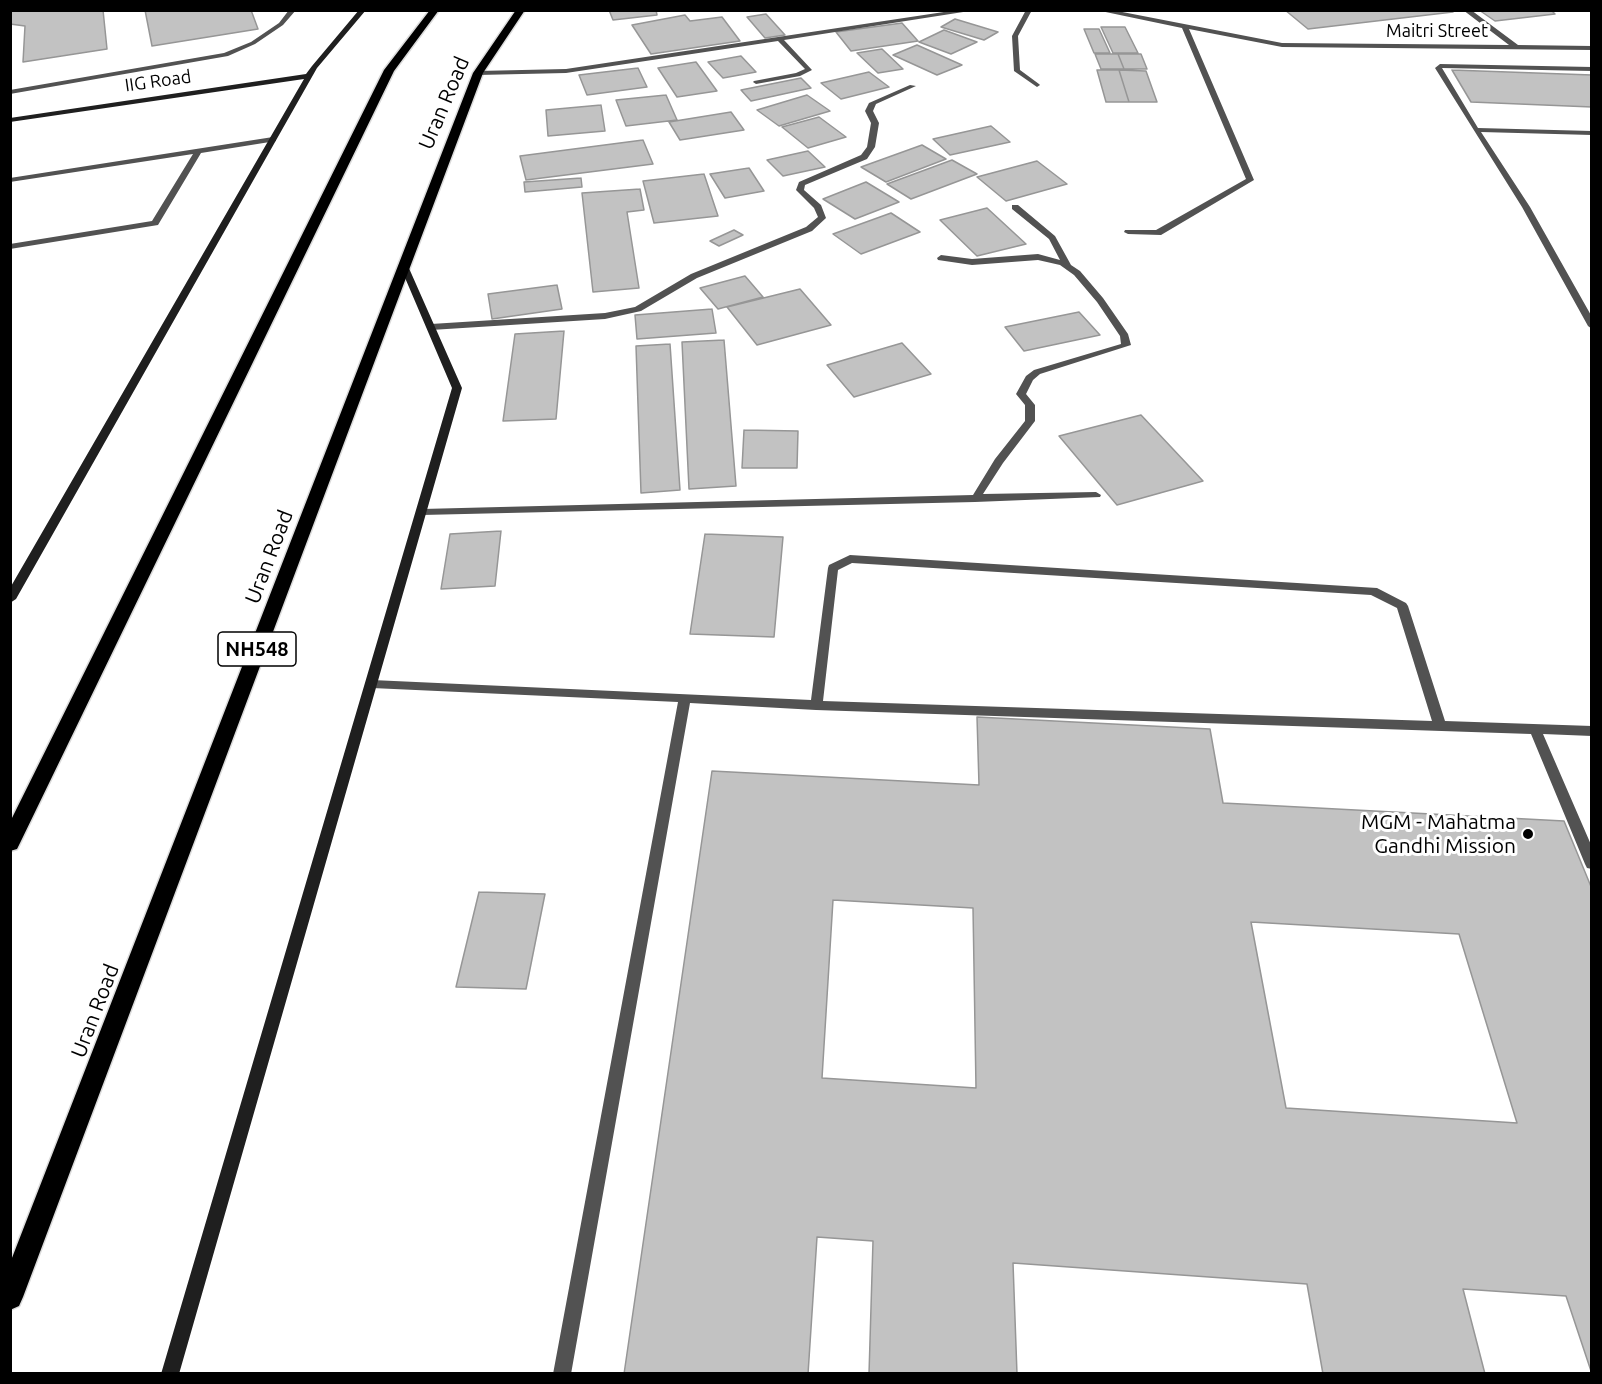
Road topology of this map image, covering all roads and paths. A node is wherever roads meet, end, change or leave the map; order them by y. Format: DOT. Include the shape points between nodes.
graph roads {
  1 [pos="292,10"];
  2 [pos="363,10"];
  3 [pos="435,10"];
  4 [pos="521,10"];
  5 [pos="973,10"];
  6 [pos="1029,10"];
  7 [pos="1099,10"];
  8 [pos="1466,10"];
  9 [pos="1185,27"];
  10 [pos="781,41"];
  11 [pos="1516,47"];
  12 [pos="1592,48"];
  13 [pos="1592,69"];
  14 [pos="478,73"];
  15 [pos="310,76"];
  16 [pos="756,82"];
  17 [pos="1037,85"];
  18 [pos="912,86"];
  19 [pos="10,92"];
  20 [pos="10,120"];
  21 [pos="1476,130"];
  22 [pos="1592,133"];
  23 [pos="273,139"];
  24 [pos="198,151"];
  25 [pos="10,180"];
  26 [pos="1015,207"];
  27 [pos="1128,232"];
  28 [pos="10,247"];
  29 [pos="941,258"];
  30 [pos="1066,265"];
  31 [pos="404,266"];
  32 [pos="1592,326"];
  33 [pos="430,327"];
  34 [pos="1096,495"];
  35 [pos="975,499"];
  36 [pos="422,512"];
  37 [pos="10,599"];
  38 [pos="372,684"];
  39 [pos="685,698"];
  40 [pos="816,705"];
  41 [pos="1440,726"];
  42 [pos="1535,729"];
  43 [pos="1592,731"];
  44 [pos="10,843"];
  45 [pos="1592,864"];
  46 [pos="10,1297"];
  47 [pos="170,1374"];
  48 [pos="562,1374"];
  1 -- 19 [label="street" via="253,44 226,55"];
  2 -- 15 [label="street"];
  3 -- 44 [label="highway" via="389,70"];
  4 -- 14 [label="highway, Uran Road / NH548"];
  5 -- 10 [label="street" via="834,29"];
  6 -- 17 [label="street" via="1016,36 1017,71"];
  7 -- 9 [label="street, Maitri Street"];
  8 -- 11 [label="street"];
  9 -- 11 [label="street, Maitri Street" via="1282,45"];
  9 -- 27 [label="street" via="1250,180 1158,233"];
  10 -- 14 [label="street" via="566,71"];
  10 -- 16 [label="street" via="809,70"];
  11 -- 12 [label="street, Maitri Street"];
  13 -- 21 [label="street" via="1442,65 1438,68"];
  14 -- 31 [label="highway, Uran Road / NH548"];
  15 -- 20 [label="street, IIG Road"];
  15 -- 23 [label="street"];
  18 -- 33 [label="street" via="873,103 869,111 875,123 872,147 864,157 802,184 800,190 818,207 822,218 809,229 694,276 638,309 605,316"];
  21 -- 22 [label="street"];
  21 -- 32 [label="street" via="1526,207"];
  23 -- 24 [label="street"];
  23 -- 37 [label="street"];
  24 -- 25 [label="street"];
  24 -- 28 [label="street" via="155,223"];
  26 -- 30 [label="street" via="1052,238"];
  29 -- 30 [label="street" via="972,262 1038,257"];
  30 -- 35 [label="street" via="1100,300 1125,336 1126,345 1037,372 1029,378 1021,394 1030,405 1030,421"];
  31 -- 33 [label="street"];
  31 -- 46 [label="highway, Uran Road / NH548"];
  33 -- 36 [label="street" via="457,388"];
  34 -- 35 [label="street"];
  35 -- 36 [label="street"];
  36 -- 38 [label="street"];
  38 -- 39 [label="street"];
  38 -- 47 [label="street"];
  39 -- 40 [label="street"];
  39 -- 48 [label="street"];
  40 -- 41 [label="street"];
  40 -- 41 [label="street" via="833,568 850,559 1373,591 1402,606"];
  41 -- 42 [label="street"];
  42 -- 43 [label="street"];
  42 -- 45 [label="street"];
}
